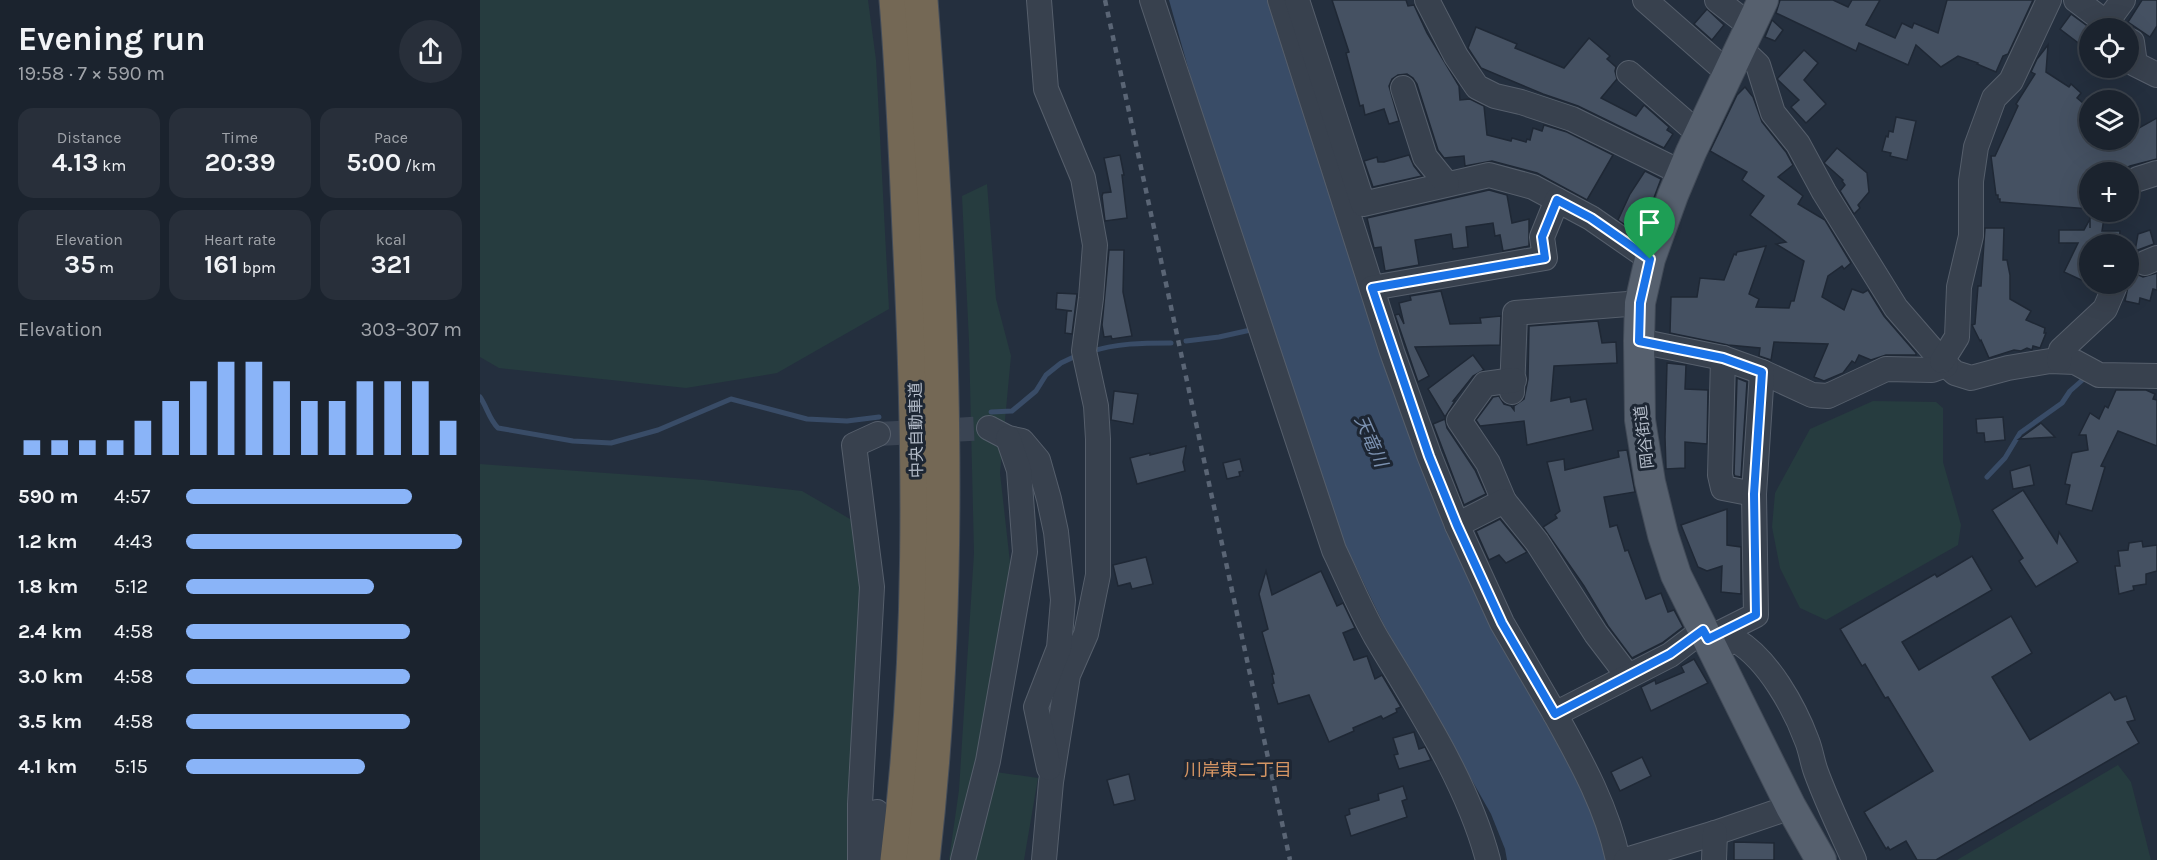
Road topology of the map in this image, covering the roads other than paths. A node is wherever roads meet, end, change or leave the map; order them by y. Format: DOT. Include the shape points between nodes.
graph roads {
  1 [pos="896,0"];
  2 [pos="921,0"];
  3 [pos="1039,0"];
  4 [pos="1152,0"];
  5 [pos="1280,0"];
  6 [pos="1297,0"];
  7 [pos="1427,0"];
  8 [pos="1645,0"];
  9 [pos="1717,0"];
  10 [pos="1763,0"];
  11 [pos="2049,0"];
  12 [pos="2076,0"];
  13 [pos="2122,0"];
  14 [pos="2100,18"];
  15 [pos="2114,18"];
  16 [pos="1739,49"];
  17 [pos="2139,66"];
  18 [pos="1629,73"];
  19 [pos="2157,75"];
  20 [pos="1403,88"];
  21 [pos="1699,134"];
  22 [pos="1682,172"];
  23 [pos="1447,183"];
  24 [pos="1557,200"];
  25 [pos="1650,259"];
  26 [pos="1372,288"];
  27 [pos="2111,294"];
  28 [pos="1640,303"];
  29 [pos="1639,341"];
  30 [pos="1723,358"];
  31 [pos="2059,362"];
  32 [pos="1944,363"];
  33 [pos="1762,372"];
  34 [pos="2157,376"];
  35 [pos="878,434"];
  36 [pos="1754,494"];
  37 [pos="1504,501"];
  38 [pos="1457,525"];
  39 [pos="872,587"];
  40 [pos="1708,638"];
  41 [pos="1628,676"];
  42 [pos="1555,714"];
  43 [pos="1052,782"];
  44 [pos="1791,807"];
  45 [pos="1715,833"];
  46 [pos="1627,859"];
  47 [pos="860,860"];
  48 [pos="879,860"];
  49 [pos="897,860"];
  50 [pos="923,860"];
  51 [pos="963,860"];
  52 [pos="1044,860"];
  53 [pos="1488,860"];
  54 [pos="1714,860"];
  55 [pos="1821,860"];
  56 [pos="1854,860"];
  1 -- 49 [label="highway, 中央自動車道" via="914,339 917,489 915,633"];
  2 -- 50 [label="highway, 中央自動車道" via="940,338 943,491 940,633"];
  3 -- 43 [label="street" via="1046,89 1083,178 1095,245 1084,351 1097,417 1098,575 1086,634 1068,675"];
  4 -- 53 [label="street" via="1334,550 1374,634 1417,702 1451,770 1480,831"];
  5 -- 26 [label="street"];
  6 -- 23 [label="street" via="1363,204"];
  7 -- 22 [label="street" via="1477,87 1572,119"];
  8 -- 16 [label="street"];
  9 -- 16 [label="street"];
  10 -- 16 [label="main road, 岡谷街道"];
  11 -- 32 [label="street" via="2011,81 1994,98 1976,147 1971,181 1971,236 1959,287 1958,337"];
  12 -- 14 [label="street"];
  13 -- 15 [label="street"];
  16 -- 21 [label="main road, 岡谷街道"];
  16 -- 32 [label="street" via="1758,65 1773,113 1798,144 1896,308"];
  17 -- 19 [label="street"];
  18 -- 21 [label="street"];
  20 -- 23 [label="street" via="1425,157"];
  21 -- 22 [label="main road, 岡谷街道"];
  22 -- 25 [label="main road, 岡谷街道"];
  23 -- 24 [label="street" via="1489,175 1533,187"];
  24 -- 25 [label="street" via="1591,218"];
  24 -- 26 [label="street" via="1542,237 1545,258"];
  25 -- 28 [label="main road, 岡谷街道"];
  26 -- 38 [label="street" via="1429,456"];
  27 -- 31 [label="street" via="2105,309 2061,350"];
  28 -- 29 [label="main road, 岡谷街道"];
  28 -- 37 [label="street" via="1515,313 1513,386 1485,384 1459,420 1488,463"];
  29 -- 30 [label="street"];
  29 -- 40 [label="main road, 岡谷街道" via="1640,420 1650,482 1677,575"];
  30 -- 33 [label="street"];
  30 -- 36 [label="street" via="1720,475 1723,488"];
  31 -- 32 [label="street" via="2008,368 1971,378 1955,373"];
  31 -- 34 [label="street" via="2075,362 2099,375"];
  32 -- 33 [label="street" via="1932,370 1886,369 1828,396 1812,395"];
  33 -- 36 [label="street"];
  35 -- 39 [label="street" via="854,445"];
  36 -- 40 [label="street" via="1756,615"];
  37 -- 38 [label="street"];
  37 -- 41 [label="street" via="1537,542"];
  38 -- 42 [label="street" via="1502,623"];
  39 -- 47 [label="street"];
  39 -- 48 [label="street" via="882,648 876,842"];
  40 -- 41 [label="street"];
  40 -- 44 [label="main road, 岡谷街道"];
  40 -- 56 [label="street" via="1737,641 1751,650 1794,712 1818,737 1816,772"];
  41 -- 42 [label="street"];
  42 -- 46 [label="street"];
  43 -- 51 [label="street" via="1036,707 1059,648 1063,600 1056,532 1038,460 1022,441 998,433 1019,470 1025,552 988,761"];
  43 -- 52 [label="street"];
  44 -- 45 [label="street"];
  44 -- 55 [label="main road, 岡谷街道"];
  45 -- 46 [label="street"];
  45 -- 54 [label="street"];
}
